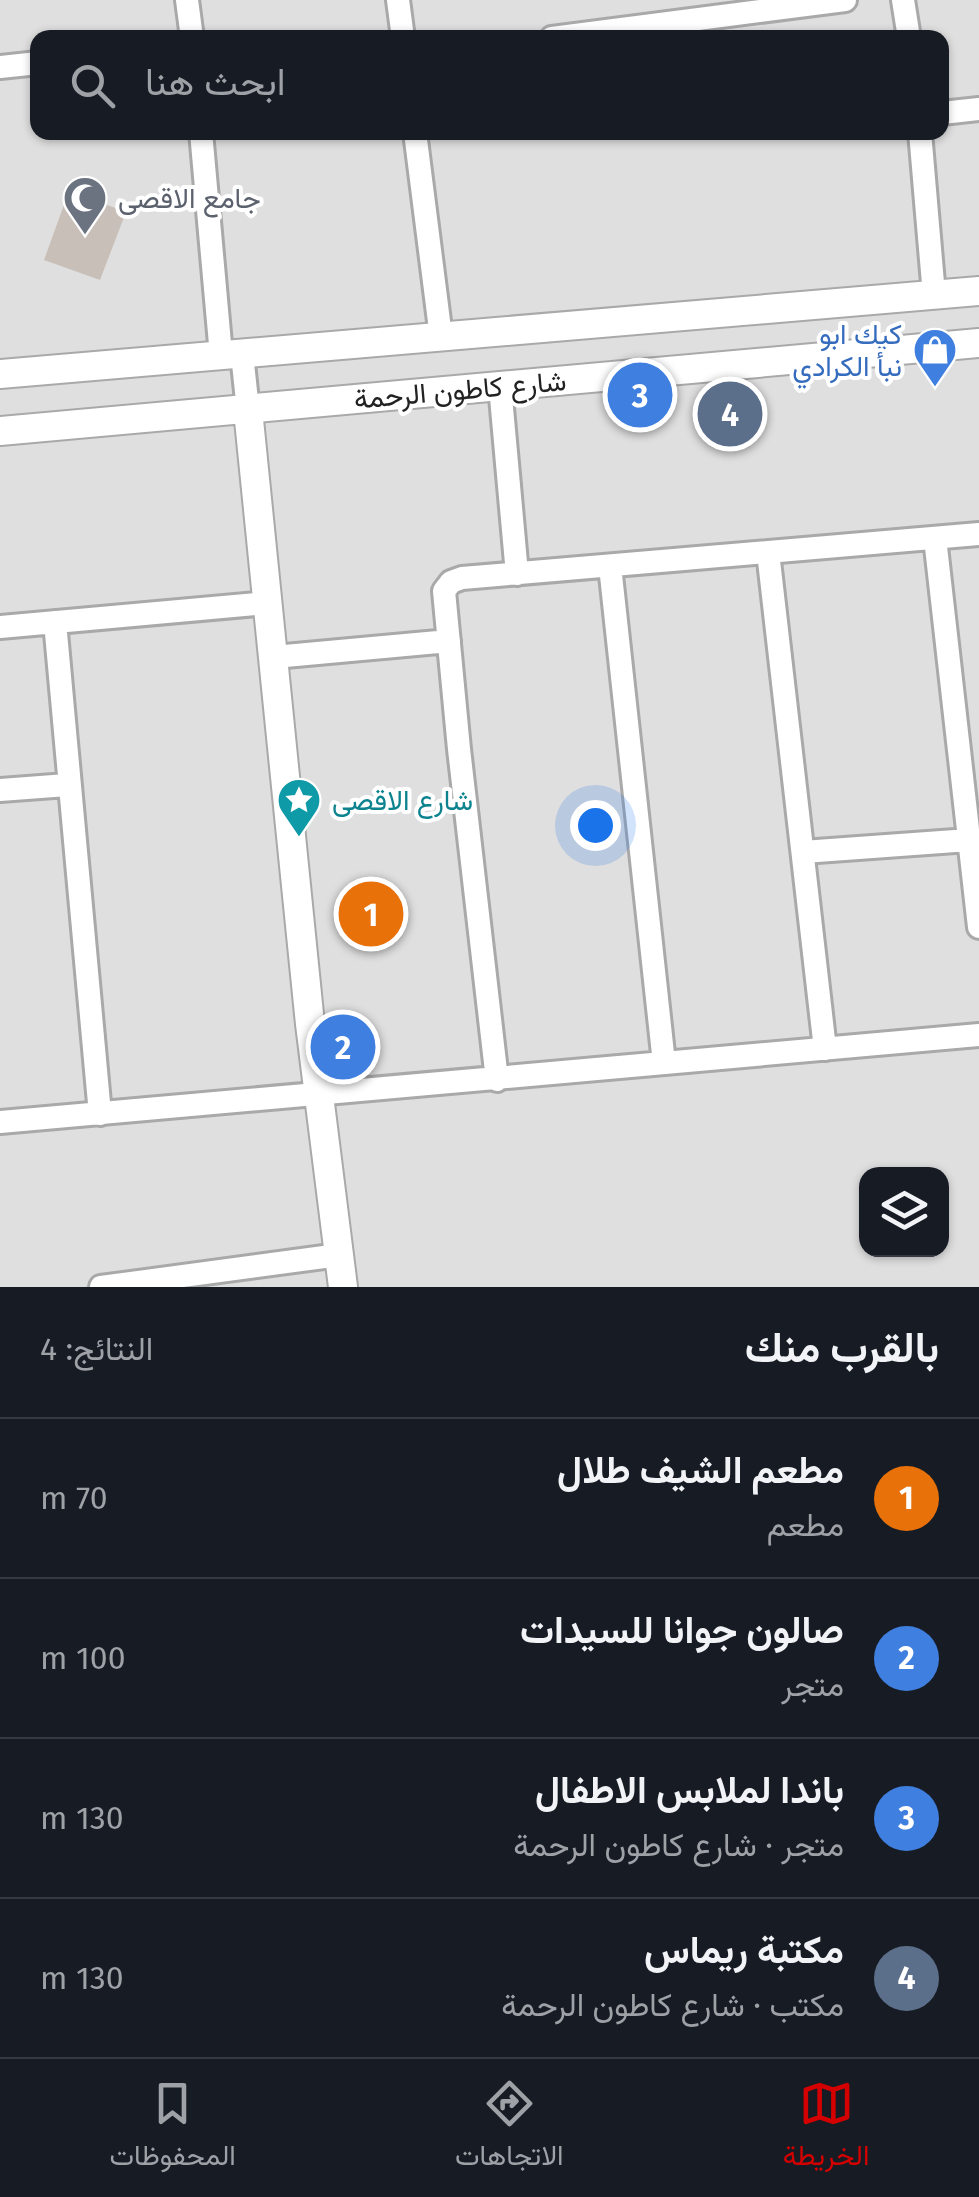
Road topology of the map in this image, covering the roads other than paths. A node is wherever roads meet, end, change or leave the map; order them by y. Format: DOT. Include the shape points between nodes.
graph roads {
  1 [pos="187,0"];
  2 [pos="398,0"];
  3 [pos="844,0"];
  4 [pos="904,0"];
  5 [pos="191,30"];
  6 [pos="402,30"];
  7 [pos="613,30"];
  8 [pos="908,30"];
  9 [pos="30,65"];
  10 [pos="0,67"];
  11 [pos="979,109"];
  12 [pos="949,112"];
  13 [pos="202,140"];
  14 [pos="416,140"];
  15 [pos="921,140"];
  16 [pos="979,291"];
  17 [pos="934,295"];
  18 [pos="442,337"];
  19 [pos="979,343"];
  20 [pos="232,355"];
  21 [pos="0,374"];
  22 [pos="500,386"];
  23 [pos="248,410"];
  24 [pos="0,431"];
  25 [pos="979,534"];
  26 [pos="935,538"];
  27 [pos="768,552"];
  28 [pos="610,566"];
  29 [pos="516,574"];
  30 [pos="268,603"];
  31 [pos="54,622"];
  32 [pos="0,627"];
  33 [pos="449,641"];
  34 [pos="274,657"];
  35 [pos="68,785"];
  36 [pos="0,790"];
  37 [pos="969,840"];
  38 [pos="803,852"];
  39 [pos="979,927"];
  40 [pos="979,1035"];
  41 [pos="826,1049"];
  42 [pos="664,1064"];
  43 [pos="497,1080"];
  44 [pos="319,1095"];
  45 [pos="100,1114"];
  46 [pos="0,1122"];
  47 [pos="339,1255"];
  48 [pos="101,1287"];
  49 [pos="343,1287"];
  1 -- 5 [label="street"];
  2 -- 6 [label="street"];
  3 -- 7 [label="street"];
  4 -- 8 [label="street"];
  9 -- 10 [label="street"];
  11 -- 12 [label="street"];
  13 -- 20 [label="street"];
  14 -- 18 [label="street"];
  15 -- 17 [label="street"];
  16 -- 17 [label="street, شارع كاطون الرحمة"];
  17 -- 18 [label="street, شارع كاطون الرحمة"];
  18 -- 20 [label="street, شارع كاطون الرحمة"];
  19 -- 22 [label="street, شارع كاطون الرحمة"];
  20 -- 21 [label="street, شارع كاطون الرحمة"];
  20 -- 23 [label="street"];
  22 -- 23 [label="street, شارع كاطون الرحمة"];
  22 -- 29 [label="street"];
  23 -- 24 [label="street, شارع كاطون الرحمة"];
  23 -- 30 [label="street"];
  25 -- 26 [label="street"];
  26 -- 27 [label="street"];
  26 -- 37 [label="street"];
  27 -- 28 [label="street"];
  27 -- 38 [label="street"];
  28 -- 29 [label="street"];
  28 -- 42 [label="street"];
  29 -- 33 [label="street" via="451,582 444,591"];
  30 -- 31 [label="street"];
  30 -- 34 [label="street"];
  31 -- 32 [label="street"];
  31 -- 35 [label="street"];
  33 -- 34 [label="street"];
  33 -- 43 [label="street"];
  34 -- 44 [label="street"];
  35 -- 36 [label="street"];
  35 -- 45 [label="street"];
  37 -- 38 [label="street"];
  37 -- 39 [label="street"];
  38 -- 41 [label="street"];
  40 -- 41 [label="street"];
  41 -- 42 [label="street"];
  42 -- 43 [label="street"];
  43 -- 44 [label="street"];
  44 -- 45 [label="street"];
  44 -- 47 [label="street"];
  45 -- 46 [label="street"];
  47 -- 48 [label="street"];
  47 -- 49 [label="street"];
}
